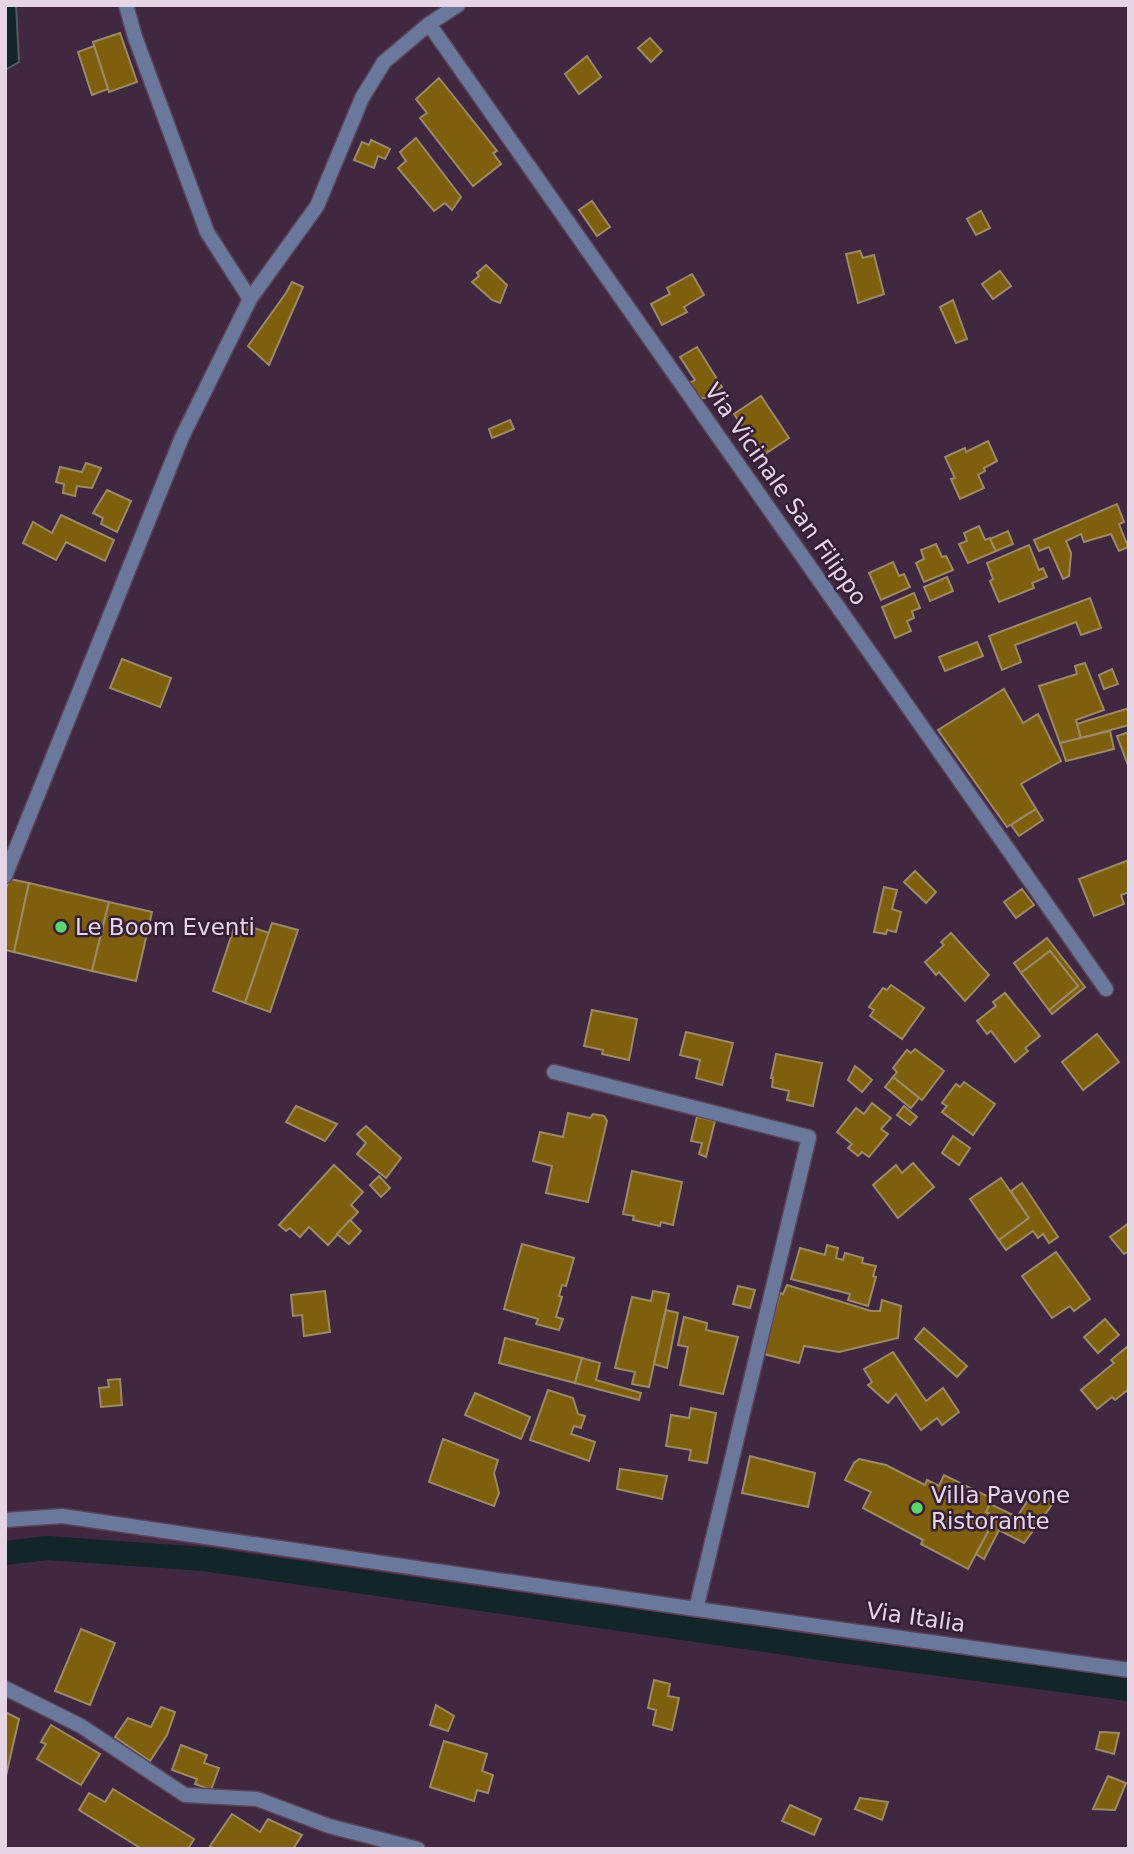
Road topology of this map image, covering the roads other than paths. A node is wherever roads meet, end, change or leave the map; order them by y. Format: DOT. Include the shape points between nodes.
graph roads {
  1 [pos="126,5"];
  2 [pos="457,5"];
  3 [pos="429,24"];
  4 [pos="250,299"];
  5 [pos="5,876"];
  6 [pos="1107,989"];
  7 [pos="554,1072"];
  8 [pos="5,1520"];
  9 [pos="696,1609"];
  10 [pos="1129,1670"];
  11 [pos="5,1688"];
  12 [pos="418,1849"];
  1 -- 4 [label="street" via="207,232"];
  2 -- 3 [label="street"];
  3 -- 4 [label="street" via="384,62 362,98 317,206"];
  3 -- 6 [label="street, Via Vicinale San Filippo"];
  4 -- 5 [label="street" via="182,437"];
  7 -- 9 [label="street" via="808,1137"];
  8 -- 9 [label="street, Via Italia" via="62,1516"];
  9 -- 10 [label="street, Via Italia"];
  11 -- 12 [label="street" via="81,1726 185,1795 257,1799 329,1826"];
}
